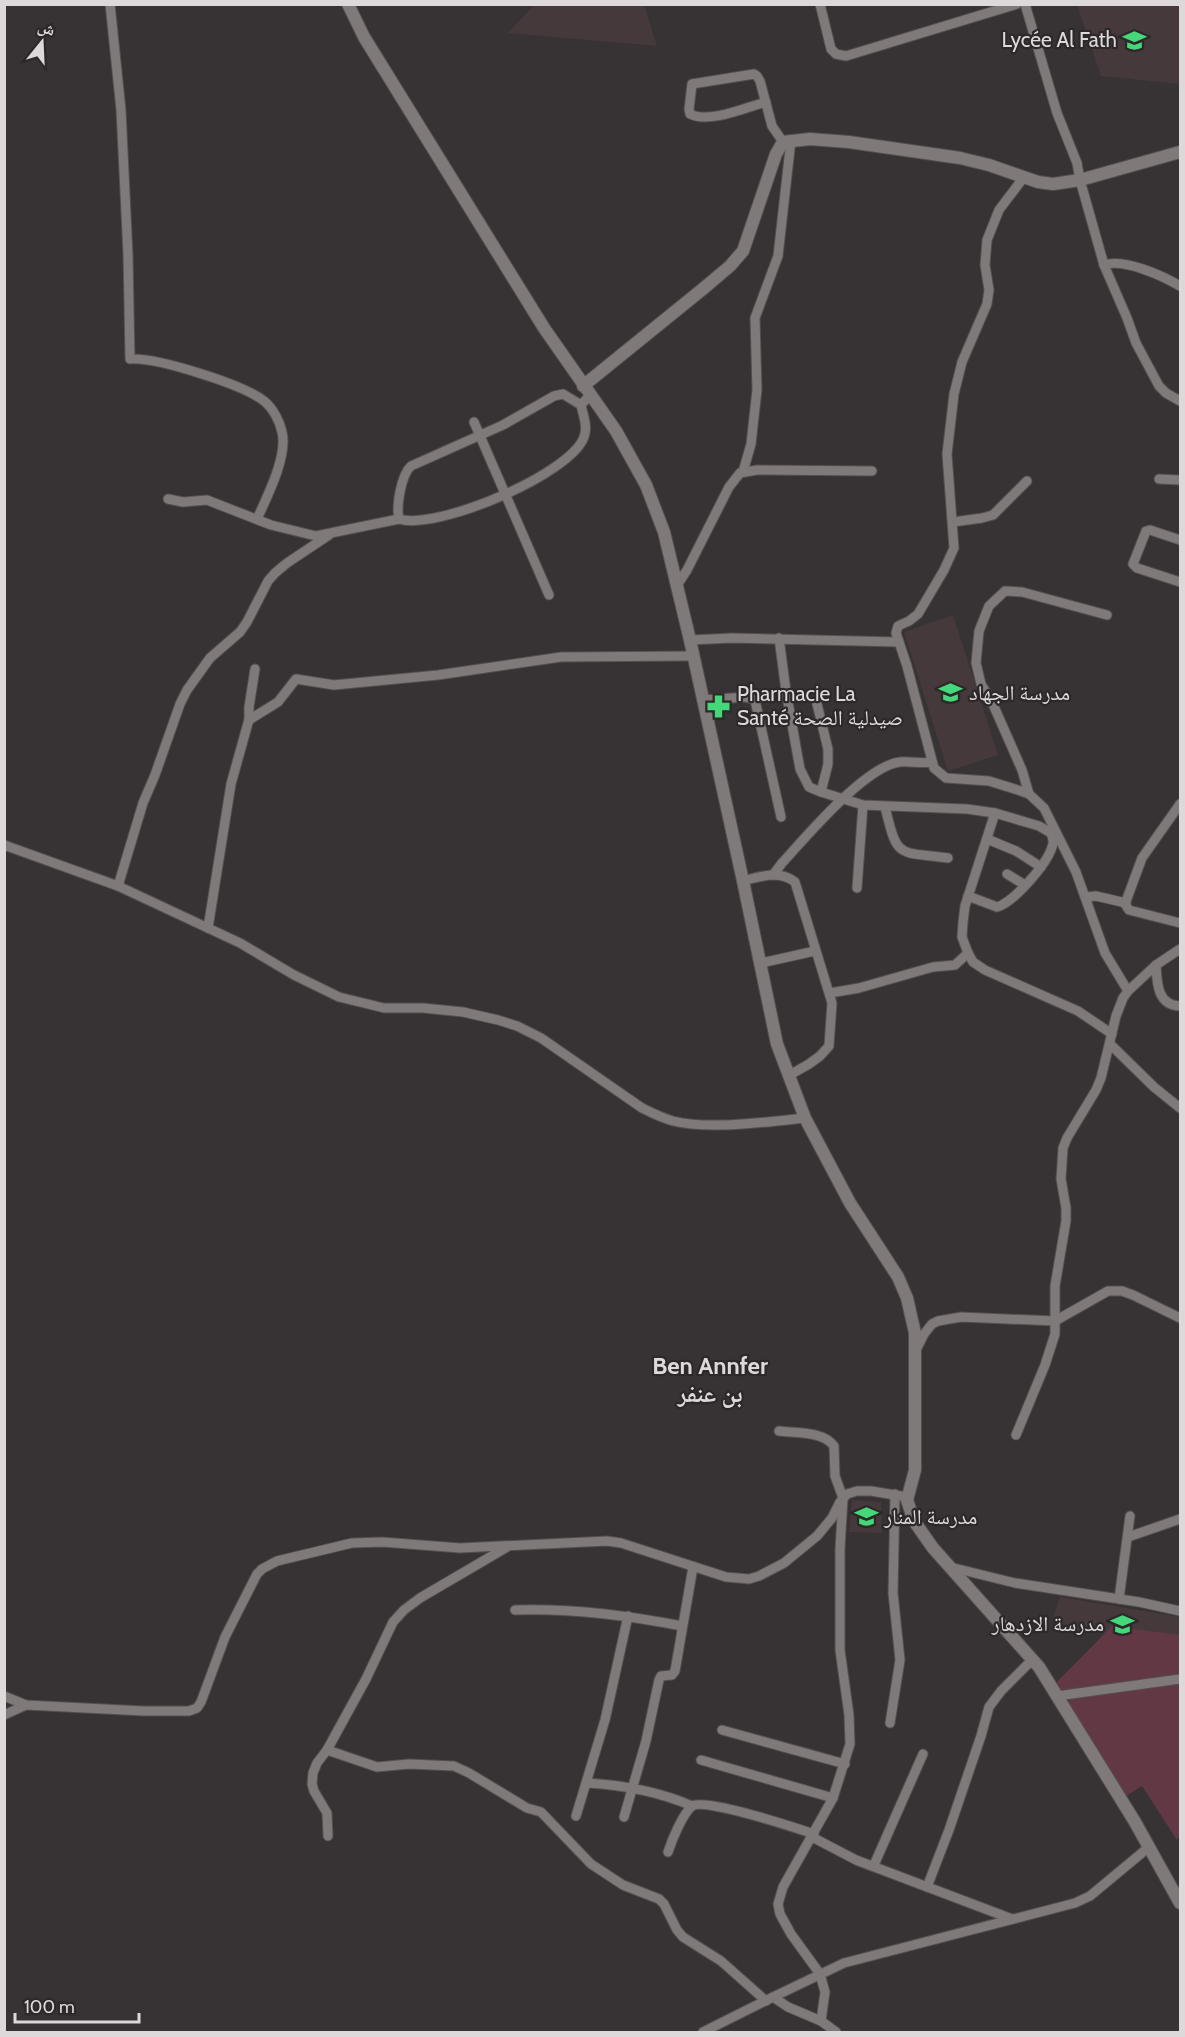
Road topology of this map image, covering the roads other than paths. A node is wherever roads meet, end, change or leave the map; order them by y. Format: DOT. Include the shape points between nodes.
graph roads {
  1 [pos="110,4"];
  2 [pos="348,4"];
  3 [pos="820,4"];
  4 [pos="1017,4"];
  5 [pos="1025,4"];
  6 [pos="766,102"];
  7 [pos="787,141"];
  8 [pos="1180,152"];
  9 [pos="1024,177"];
  10 [pos="1080,180"];
  11 [pos="1104,265"];
  12 [pos="1180,286"];
  13 [pos="586,390"];
  14 [pos="1180,401"];
  15 [pos="580,405"];
  16 [pos="474,422"];
  17 [pos="481,435"];
  18 [pos="872,471"];
  19 [pos="743,472"];
  20 [pos="1159,480"];
  21 [pos="1180,480"];
  22 [pos="1027,481"];
  23 [pos="507,494"];
  24 [pos="168,499"];
  25 [pos="257,519"];
  26 [pos="399,519"];
  27 [pos="953,522"];
  28 [pos="329,535"];
  29 [pos="1180,540"];
  30 [pos="1180,582"];
  31 [pos="676,587"];
  32 [pos="549,594"];
  33 [pos="1107,615"];
  34 [pos="779,638"];
  35 [pos="690,640"];
  36 [pos="899,642"];
  37 [pos="693,656"];
  38 [pos="255,669"];
  39 [pos="702,700"];
  40 [pos="817,704"];
  41 [pos="249,720"];
  42 [pos="932,762"];
  43 [pos="821,792"];
  44 [pos="1029,794"];
  45 [pos="841,798"];
  46 [pos="1180,804"];
  47 [pos="863,805"];
  48 [pos="885,807"];
  49 [pos="995,813"];
  50 [pos="781,817"];
  51 [pos="987,838"];
  52 [pos="4,845"];
  53 [pos="948,858"];
  54 [pos="1041,867"];
  55 [pos="1007,874"];
  56 [pos="773,875"];
  57 [pos="743,880"];
  58 [pos="1025,885"];
  59 [pos="118,886"];
  60 [pos="857,888"];
  61 [pos="968,896"];
  62 [pos="1086,897"];
  63 [pos="1126,903"];
  64 [pos="1180,923"];
  65 [pos="208,928"];
  66 [pos="1180,949"];
  67 [pos="815,951"];
  68 [pos="968,953"];
  69 [pos="761,963"];
  70 [pos="1156,965"];
  71 [pos="1128,991"];
  72 [pos="830,993"];
  73 [pos="1180,1006"];
  74 [pos="1112,1034"];
  75 [pos="1110,1044"];
  76 [pos="788,1076"];
  77 [pos="1180,1108"];
  78 [pos="805,1118"];
  79 [pos="1180,1318"];
  80 [pos="1055,1321"];
  81 [pos="915,1350"];
  82 [pos="778,1431"];
  83 [pos="1016,1435"];
  84 [pos="901,1496"];
  85 [pos="843,1498"];
  86 [pos="1130,1516"];
  87 [pos="1180,1519"];
  88 [pos="1128,1537"];
  89 [pos="509,1546"];
  90 [pos="949,1566"];
  91 [pos="693,1567"];
  92 [pos="1119,1599"];
  93 [pos="515,1610"];
  94 [pos="1180,1611"];
  95 [pos="628,1616"];
  96 [pos="682,1626"];
  97 [pos="1032,1660"];
  98 [pos="1180,1679"];
  99 [pos="4,1696"];
  100 [pos="1057,1696"];
  101 [pos="26,1705"];
  102 [pos="4,1715"];
  103 [pos="890,1723"];
  104 [pos="722,1730"];
  105 [pos="327,1750"];
  106 [pos="922,1754"];
  107 [pos="701,1760"];
  108 [pos="845,1764"];
  109 [pos="587,1783"];
  110 [pos="632,1789"];
  111 [pos="833,1798"];
  112 [pos="692,1806"];
  113 [pos="576,1816"];
  114 [pos="624,1817"];
  115 [pos="813,1835"];
  116 [pos="328,1836"];
  117 [pos="1149,1847"];
  118 [pos="668,1852"];
  119 [pos="874,1865"];
  120 [pos="927,1887"];
  121 [pos="1180,1903"];
  122 [pos="1012,1919"];
  123 [pos="820,1974"];
  124 [pos="770,1999"];
  125 [pos="821,2021"];
  126 [pos="703,2032"];
  127 [pos="836,2032"];
  1 -- 25 [label="street" via="121,110 130,359 199,373 246,391 268,405 277,418 283,443"];
  2 -- 13 [label="street" via="372,51"];
  3 -- 4 [label="street" via="831,50 846,56"];
  5 -- 10 [label="street"];
  6 -- 6 [label="street" via="754,74 692,84 689,109 696,117 720,116"];
  6 -- 7 [label="street" via="772,126"];
  7 -- 9 [label="street" via="849,142 960,158"];
  7 -- 13 [label="street" via="776,154 743,251"];
  7 -- 19 [label="street" via="778,255 755,318 757,390 751,444"];
  8 -- 10 [label="street"];
  9 -- 10 [label="street" via="1053,184"];
  9 -- 27 [label="street" via="999,210 987,240 987,304 959,373 947,454"];
  10 -- 11 [label="street"];
  11 -- 12 [label="street" via="1148,271"];
  11 -- 14 [label="street" via="1136,343 1159,386"];
  13 -- 15 [label="street"];
  13 -- 31 [label="street" via="629,452 646,485 664,532"];
  15 -- 17 [label="street" via="559,394"];
  15 -- 23 [label="street" via="586,430 581,443 556,466"];
  16 -- 17 [label="street"];
  17 -- 23 [label="street"];
  17 -- 26 [label="street" via="408,468 399,500"];
  18 -- 19 [label="street"];
  19 -- 31 [label="street" via="729,487"];
  20 -- 21 [label="street"];
  22 -- 27 [label="street" via="993,515"];
  23 -- 26 [label="street" via="436,517"];
  23 -- 32 [label="street"];
  24 -- 25 [label="street" via="207,500"];
  25 -- 28 [label="street" via="306,534"];
  26 -- 28 [label="street"];
  27 -- 36 [label="street" via="954,548 945,570 918,614 896,627"];
  28 -- 59 [label="street" via="275,573 240,632 210,658 187,690 143,803"];
  29 -- 30 [label="street" via="1146,531 1133,564"];
  31 -- 35 [label="street"];
  33 -- 44 [label="street" via="1022,592 1005,591 989,606 979,630 976,663 981,684 1022,770"];
  34 -- 35 [label="street"];
  34 -- 36 [label="street"];
  34 -- 43 [label="street" via="800,769 809,787"];
  35 -- 37 [label="street"];
  36 -- 42 [label="street"];
  37 -- 39 [label="street"];
  37 -- 41 [label="street" via="561,657 334,685 298,679 278,702"];
  38 -- 41 [label="street"];
  39 -- 50 [label="street" via="755,700"];
  39 -- 57 [label="street"];
  40 -- 43 [label="street" via="828,750"];
  41 -- 65 [label="street" via="231,784"];
  42 -- 44 [label="street" via="946,778 989,781"];
  42 -- 45 [label="street" via="899,762 881,769"];
  43 -- 45 [label="street"];
  44 -- 62 [label="street" via="1044,808"];
  45 -- 47 [label="street"];
  45 -- 56 [label="street"];
  46 -- 63 [label="street" via="1142,858"];
  47 -- 48 [label="street"];
  47 -- 60 [label="street"];
  48 -- 49 [label="street"];
  48 -- 53 [label="street" via="900,850"];
  49 -- 51 [label="street"];
  49 -- 54 [label="street" via="1051,833 1052,848"];
  51 -- 54 [label="street"];
  51 -- 61 [label="street"];
  52 -- 59 [label="street"];
  54 -- 58 [label="street"];
  55 -- 58 [label="street"];
  56 -- 57 [label="street"];
  56 -- 67 [label="street" via="795,882"];
  57 -- 69 [label="street"];
  58 -- 61 [label="street" via="1000,907"];
  59 -- 65 [label="street"];
  61 -- 68 [label="street" via="963,937"];
  62 -- 63 [label="street"];
  62 -- 71 [label="street" via="1106,953"];
  63 -- 64 [label="street" via="1129,910"];
  65 -- 78 [label="street" via="240,942 316,987 355,1002 384,1008 463,1012 517,1026 541,1038 642,1108 672,1121 706,1125"];
  66 -- 70 [label="street"];
  67 -- 69 [label="street"];
  67 -- 72 [label="street"];
  68 -- 72 [label="street" via="955,965"];
  68 -- 74 [label="street" via="985,970 1070,1006"];
  69 -- 76 [label="street" via="777,1044"];
  70 -- 71 [label="street"];
  70 -- 73 [label="street" via="1164,1001"];
  71 -- 74 [label="street"];
  72 -- 76 [label="street" via="829,1046"];
  74 -- 75 [label="street"];
  75 -- 77 [label="street"];
  75 -- 80 [label="street" via="1096,1090 1067,1138 1061,1160 1066,1221 1055,1286"];
  76 -- 78 [label="street"];
  78 -- 81 [label="street" via="850,1203 898,1277 912,1315"];
  79 -- 80 [label="street" via="1114,1290"];
  80 -- 81 [label="street" via="948,1318 932,1324"];
  80 -- 83 [label="street" via="1051,1351"];
  81 -- 84 [label="street" via="915,1470"];
  82 -- 85 [label="street" via="820,1436 834,1446 835,1476"];
  84 -- 85 [label="street" via="857,1491"];
  84 -- 90 [label="street" via="914,1521"];
  84 -- 103 [label="street" via="893,1593 900,1660"];
  85 -- 91 [label="street" via="817,1536 784,1563 759,1576 739,1580"];
  85 -- 108 [label="street" via="840,1650 850,1728"];
  86 -- 88 [label="street"];
  87 -- 88 [label="street"];
  88 -- 92 [label="street"];
  89 -- 91 [label="street" via="613,1542"];
  89 -- 101 [label="street" via="449,1548 352,1543 277,1561 262,1569 252,1583 221,1647 201,1702 194,1710"];
  89 -- 105 [label="street" via="420,1598 393,1622"];
  90 -- 92 [label="street" via="1015,1583"];
  90 -- 97 [label="street"];
  91 -- 96 [label="street"];
  92 -- 94 [label="street"];
  93 -- 95 [label="street"];
  95 -- 96 [label="street"];
  95 -- 109 [label="street"];
  96 -- 110 [label="street" via="675,1671 659,1680"];
  97 -- 100 [label="street"];
  97 -- 120 [label="street" via="988,1707 950,1830"];
  98 -- 100 [label="street"];
  99 -- 101 [label="street"];
  100 -- 117 [label="street"];
  101 -- 102 [label="street"];
  104 -- 108 [label="street"];
  105 -- 116 [label="street" via="312,1778 314,1791 327,1812"];
  105 -- 124 [label="street" via="377,1767 454,1766 527,1809 537,1810 591,1864 623,1885 659,1899 683,1936"];
  106 -- 119 [label="street"];
  107 -- 111 [label="street"];
  108 -- 111 [label="street"];
  109 -- 110 [label="street"];
  109 -- 113 [label="street"];
  110 -- 112 [label="street"];
  110 -- 114 [label="street"];
  111 -- 115 [label="street"];
  112 -- 115 [label="street" via="729,1809"];
  112 -- 118 [label="street"];
  115 -- 119 [label="street" via="850,1857"];
  115 -- 123 [label="street" via="783,1887 778,1904 791,1934"];
  117 -- 121 [label="street"];
  117 -- 122 [label="street" via="1090,1896"];
  119 -- 120 [label="street"];
  120 -- 122 [label="street"];
  122 -- 123 [label="street" via="878,1953"];
  123 -- 124 [label="street"];
  123 -- 125 [label="street" via="825,1992"];
  124 -- 125 [label="street"];
  124 -- 126 [label="street"];
  125 -- 127 [label="street"];
}
